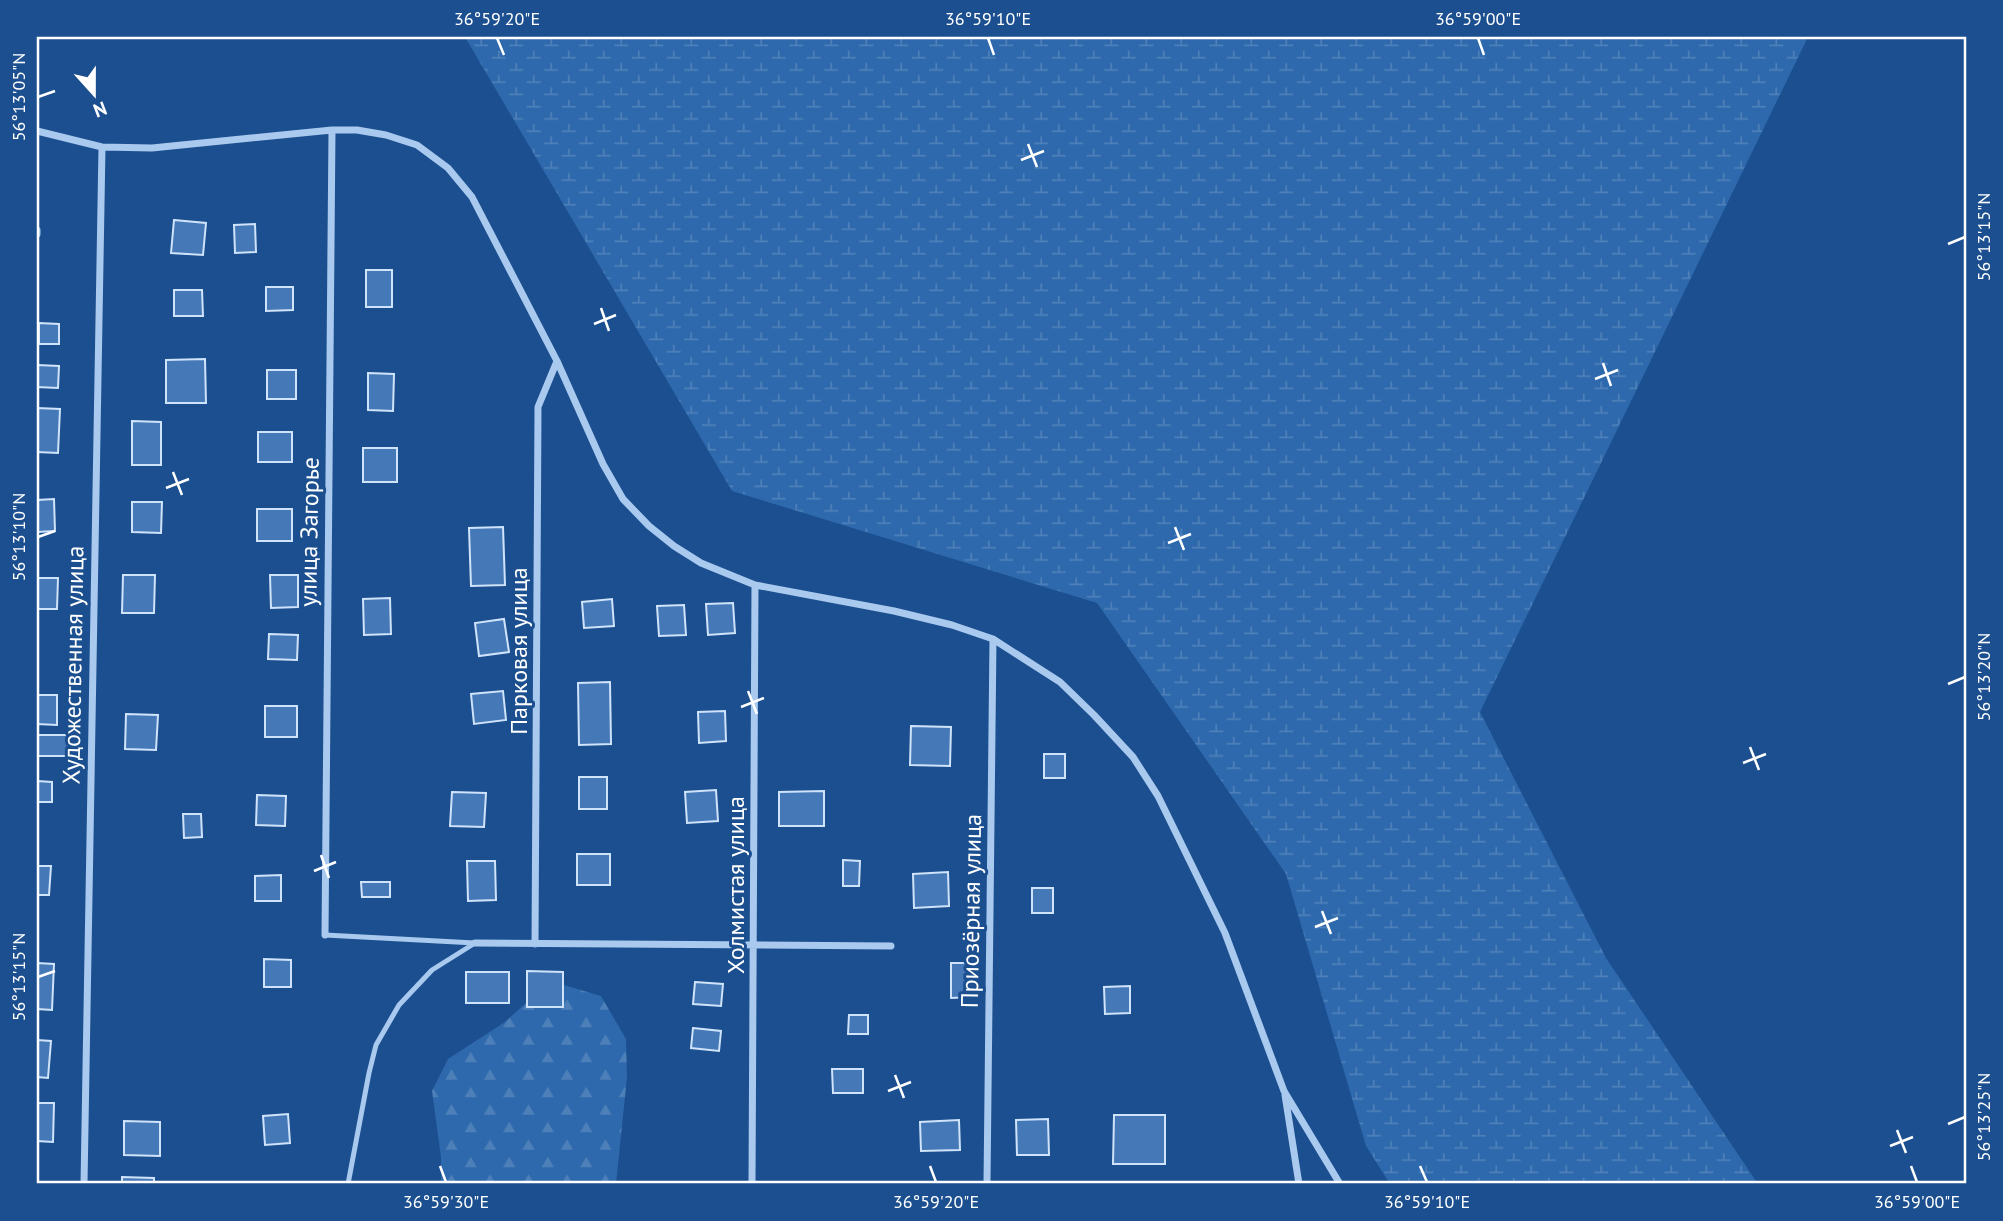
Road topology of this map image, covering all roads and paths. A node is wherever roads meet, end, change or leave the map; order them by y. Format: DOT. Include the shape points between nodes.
graph roads {
  1 [pos="332,130"];
  2 [pos="37,131"];
  3 [pos="102,146"];
  4 [pos="556,361"];
  5 [pos="755,585"];
  6 [pos="993,639"];
  7 [pos="325,935"];
  8 [pos="475,943"];
  9 [pos="535,944"];
  10 [pos="754,945"];
  11 [pos="891,946"];
  12 [pos="1284,1091"];
  13 [pos="84,1184"];
  14 [pos="348,1184"];
  15 [pos="752,1184"];
  16 [pos="987,1184"];
  17 [pos="1299,1184"];
  18 [pos="1340,1184"];
  1 -- 3 [label="street" via="152,148"];
  1 -- 4 [label="street" via="358,130 417,145 448,168 472,197"];
  1 -- 7 [label="street, улица Загорье"];
  2 -- 3 [label="street"];
  3 -- 13 [label="street, Художественная улица"];
  4 -- 5 [label="street" via="623,499 674,546 701,563"];
  4 -- 9 [label="street, Парковая улица" via="538,407"];
  5 -- 6 [label="street" via="894,611"];
  5 -- 10 [label="street, Холмистая улица"];
  6 -- 12 [label="street" via="1060,682 1133,757 1152,786 1225,933"];
  6 -- 16 [label="street, Приозёрная улица"];
  7 -- 8 [label="lane"];
  8 -- 9 [label="street"];
  8 -- 14 [label="lane" via="432,970 400,1005 376,1045"];
  9 -- 10 [label="street"];
  10 -- 11 [label="street"];
  10 -- 15 [label="street, Холмистая улица"];
  12 -- 17 [label="street"];
  12 -- 18 [label="street"];
}
